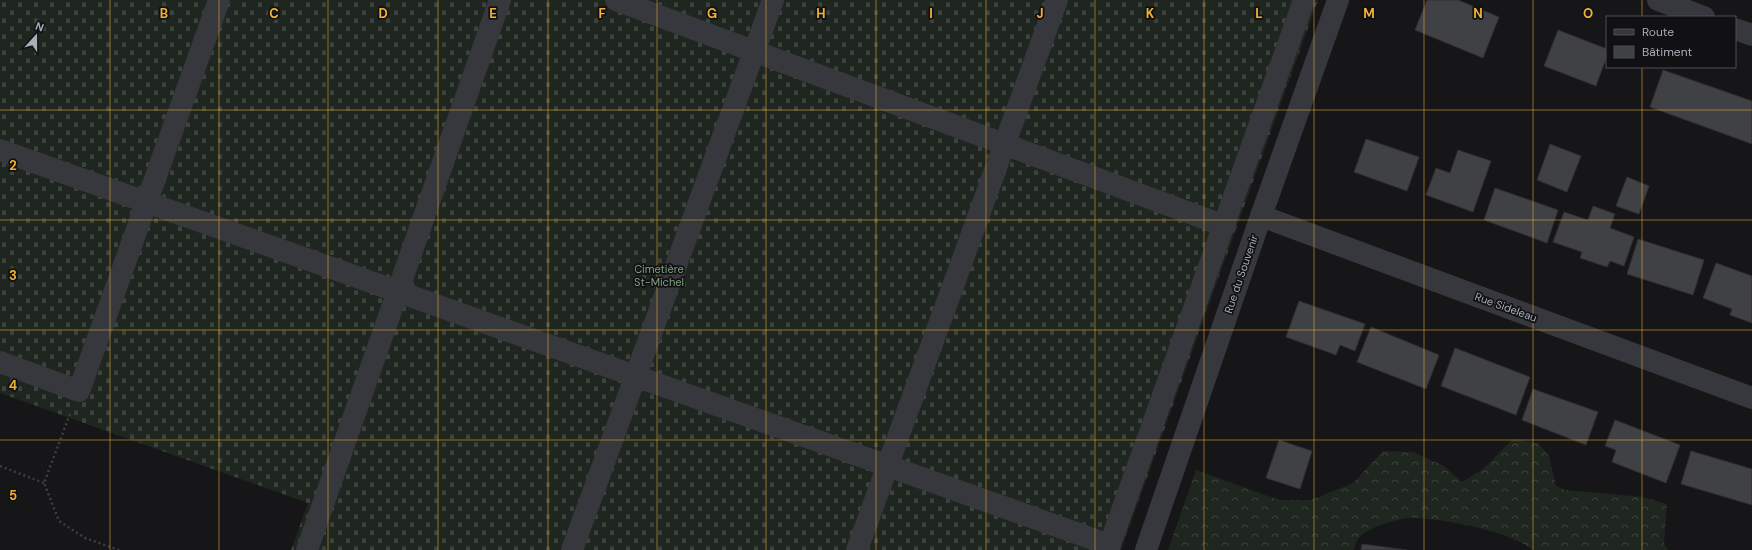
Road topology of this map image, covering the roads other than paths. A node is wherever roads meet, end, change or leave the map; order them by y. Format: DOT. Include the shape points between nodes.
graph roads {
  1 [pos="219,0"];
  2 [pos="500,0"];
  3 [pos="616,0"];
  4 [pos="773,0"];
  5 [pos="1057,0"];
  6 [pos="1304,0"];
  7 [pos="1338,0"];
  8 [pos="1658,0"];
  9 [pos="1686,3"];
  10 [pos="1703,16"];
  11 [pos="1736,28"];
  12 [pos="1752,35"];
  13 [pos="754,52"];
  14 [pos="1004,144"];
  15 [pos="0,150"];
  16 [pos="146,202"];
  17 [pos="1261,216"];
  18 [pos="1225,226"];
  19 [pos="398,292"];
  20 [pos="0,362"];
  21 [pos="636,376"];
  22 [pos="1752,398"];
  23 [pos="887,466"];
  24 [pos="1109,548"];
  25 [pos="307,550"];
  26 [pos="572,550"];
  27 [pos="857,550"];
  28 [pos="1146,550"];
  1 -- 16 [label="street"];
  2 -- 19 [label="street"];
  3 -- 13 [label="street"];
  4 -- 13 [label="street"];
  5 -- 14 [label="street"];
  6 -- 18 [label="street"];
  7 -- 17 [label="street, Rue du Souvenir"];
  8 -- 9 [label="street"];
  9 -- 10 [label="street"];
  11 -- 12 [label="street"];
  13 -- 14 [label="street"];
  13 -- 21 [label="street"];
  14 -- 18 [label="street"];
  14 -- 23 [label="street"];
  15 -- 16 [label="street"];
  16 -- 19 [label="street"];
  16 -- 20 [label="street" via="78,390"];
  17 -- 22 [label="street, Rue Sideleau"];
  17 -- 28 [label="street, Rue du Souvenir"];
  18 -- 24 [label="street"];
  19 -- 21 [label="street"];
  19 -- 25 [label="street"];
  21 -- 23 [label="street"];
  21 -- 26 [label="street"];
  23 -- 24 [label="street"];
  23 -- 27 [label="street"];
}
